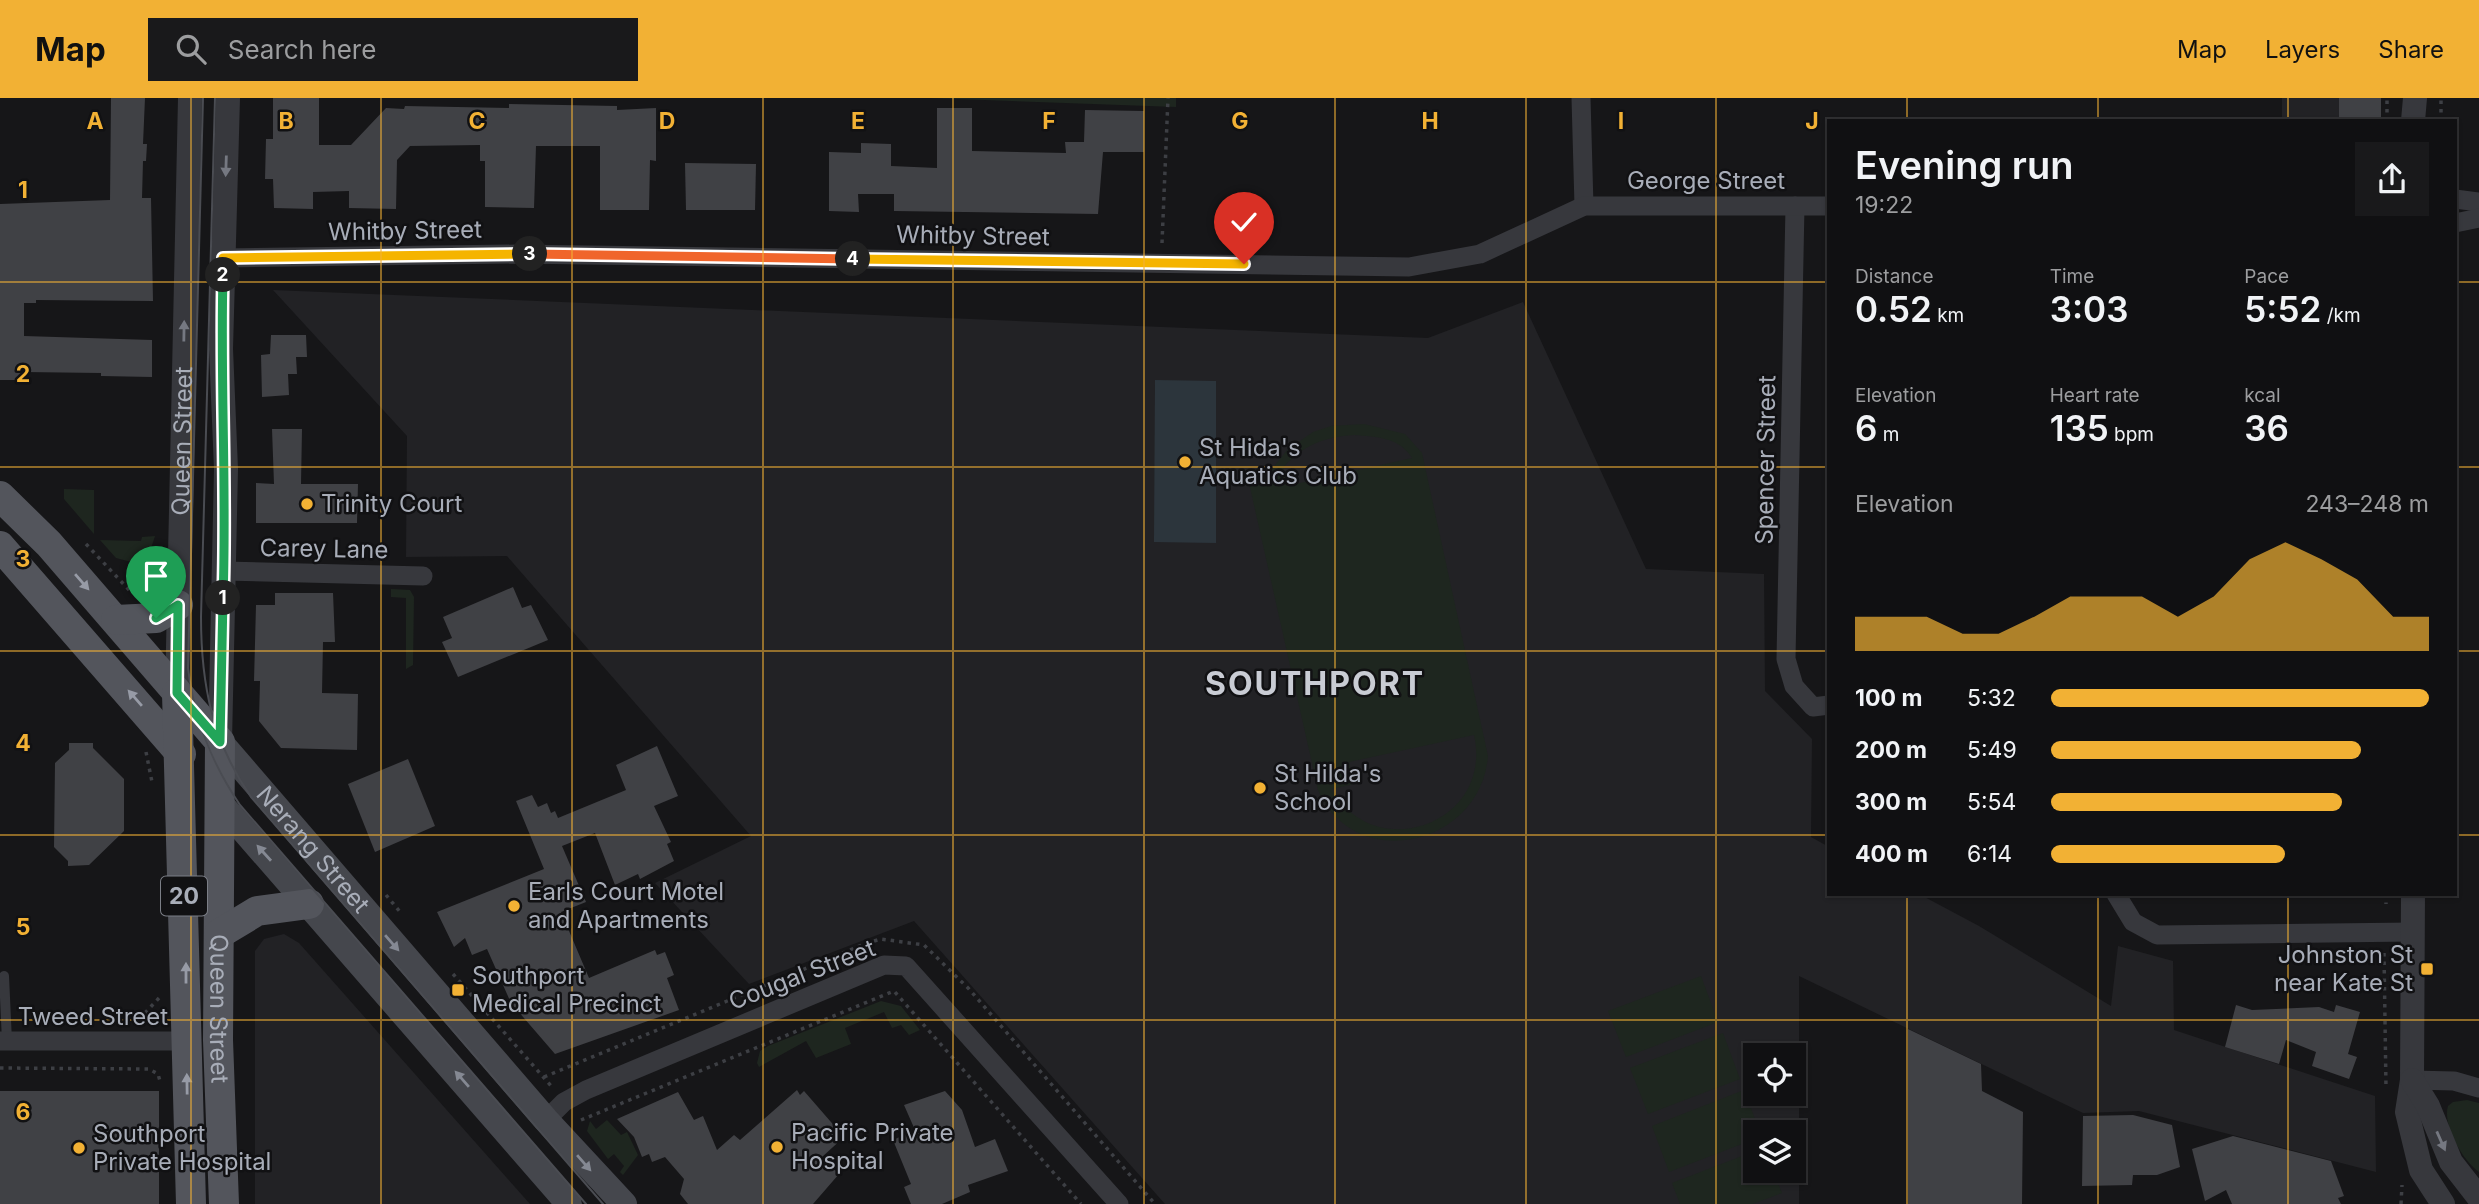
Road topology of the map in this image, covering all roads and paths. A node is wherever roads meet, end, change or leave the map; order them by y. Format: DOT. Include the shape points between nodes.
graph roads {
  1 [pos="190,98"];
  2 [pos="228,98"];
  3 [pos="1168,98"];
  4 [pos="1581,98"];
  5 [pos="2387,98"];
  6 [pos="2416,98"];
  7 [pos="2441,98"];
  8 [pos="2387,119"];
  9 [pos="2413,119"];
  10 [pos="2419,119"];
  11 [pos="2441,119"];
  12 [pos="2457,199"];
  13 [pos="2479,202"];
  14 [pos="1584,206"];
  15 [pos="1795,206"];
  16 [pos="1827,206"];
  17 [pos="2479,218"];
  18 [pos="2457,223"];
  19 [pos="223,258"];
  20 [pos="1161,263"];
  21 [pos="0,496"];
  22 [pos="0,546"];
  23 [pos="224,571"];
  24 [pos="423,576"];
  25 [pos="178,605"];
  26 [pos="116,620"];
  27 [pos="177,693"];
  28 [pos="1821,706"];
  29 [pos="220,742"];
  30 [pos="179,751"];
  31 [pos="220,803"];
  32 [pos="2117,896"];
  33 [pos="2386,896"];
  34 [pos="2413,896"];
  35 [pos="309,904"];
  36 [pos="2386,904"];
  37 [pos="2413,932"];
  38 [pos="219,934"];
  39 [pos="4,976"];
  40 [pos="3,1041"];
  41 [pos="187,1041"];
  42 [pos="0,1068"];
  43 [pos="143,1069"];
  44 [pos="544,1077"];
  45 [pos="2412,1080"];
  46 [pos="2479,1088"];
  47 [pos="546,1120"];
  48 [pos="581,1120"];
  49 [pos="2479,1198"];
  50 [pos="191,1204"];
  51 [pos="224,1204"];
  52 [pos="569,1204"];
  53 [pos="624,1204"];
  54 [pos="1081,1204"];
  55 [pos="1119,1204"];
  56 [pos="1155,1204"];
  57 [pos="2444,1204"];
  25 -- 1 [label="street, Queen Street, one-way"];
  2 -- 19 [label="street, Queen Street, one-way"];
  3 -- 20 [label="path"];
  4 -- 14 [label="street"];
  5 -- 8 [label="path"];
  6 -- 9 [label="street"];
  6 -- 10 [label="street"];
  7 -- 11 [label="path"];
  12 -- 13 [label="street"];
  14 -- 15 [label="street, George Street"];
  14 -- 20 [label="street, Whitby Street" via="1480,254 1409,267"];
  15 -- 16 [label="street, George Street"];
  15 -- 28 [label="street, Spencer Street" via="1786,659 1794,686"];
  17 -- 18 [label="street"];
  19 -- 20 [label="street, Whitby Street" via="518,254"];
  19 -- 23 [label="street, Queen Street"];
  21 -- 26 [label="main road, Nerang Street, one-way"];
  30 -- 22 [label="main road, Nerang Street, one-way"];
  23 -- 24 [label="street, Carey Lane"];
  23 -- 29 [label="street, Queen Street"];
  25 -- 26 [label="main road" via="156,618"];
  25 -- 27 [label="street, Queen Street"];
  26 -- 27 [label="main road, Nerang Street"];
  27 -- 29 [label="main road, Nerang Street"];
  27 -- 30 [label="main road, Queen Street / 20"];
  29 -- 31 [label="main road, Queen Street / 20"];
  29 -- 47 [label="main road, Nerang Street, one-way"];
  30 -- 31 [label="main road, Nerang Street"];
  41 -- 30 [label="main road, Queen Street / 20, one-way"];
  35 -- 31 [label="main road, Nerang Street, one-way"];
  31 -- 38 [label="main road, Queen Street / 20"];
  32 -- 37 [label="street" via="2133,922 2157,935"];
  33 -- 36 [label="path"];
  34 -- 37 [label="street"];
  35 -- 38 [label="main road" via="257,911"];
  52 -- 35 [label="main road, Nerang Street, one-way"];
  37 -- 45 [label="street"];
  38 -- 51 [label="main road, Queen Street / 20"];
  39 -- 40 [label="lane"];
  40 -- 41 [label="street, Tweed Street"];
  50 -- 41 [label="main road, Queen Street / 20, one-way"];
  42 -- 43 [label="path"];
  44 -- 56 [label="path" via="867,943 881,939 910,942 924,945 969,989"];
  45 -- 46 [label="street" via="2454,1081"];
  45 -- 49 [label="street, one-way" via="2451,1162"];
  45 -- 57 [label="street" via="2407,1112 2412,1142 2428,1185"];
  47 -- 53 [label="main road, Nerang Street, one-way"];
  47 -- 55 [label="street, Cougal Street" via="564,1102 586,1090 884,965 906,966"];
  48 -- 54 [label="path" via="894,991"];
}
